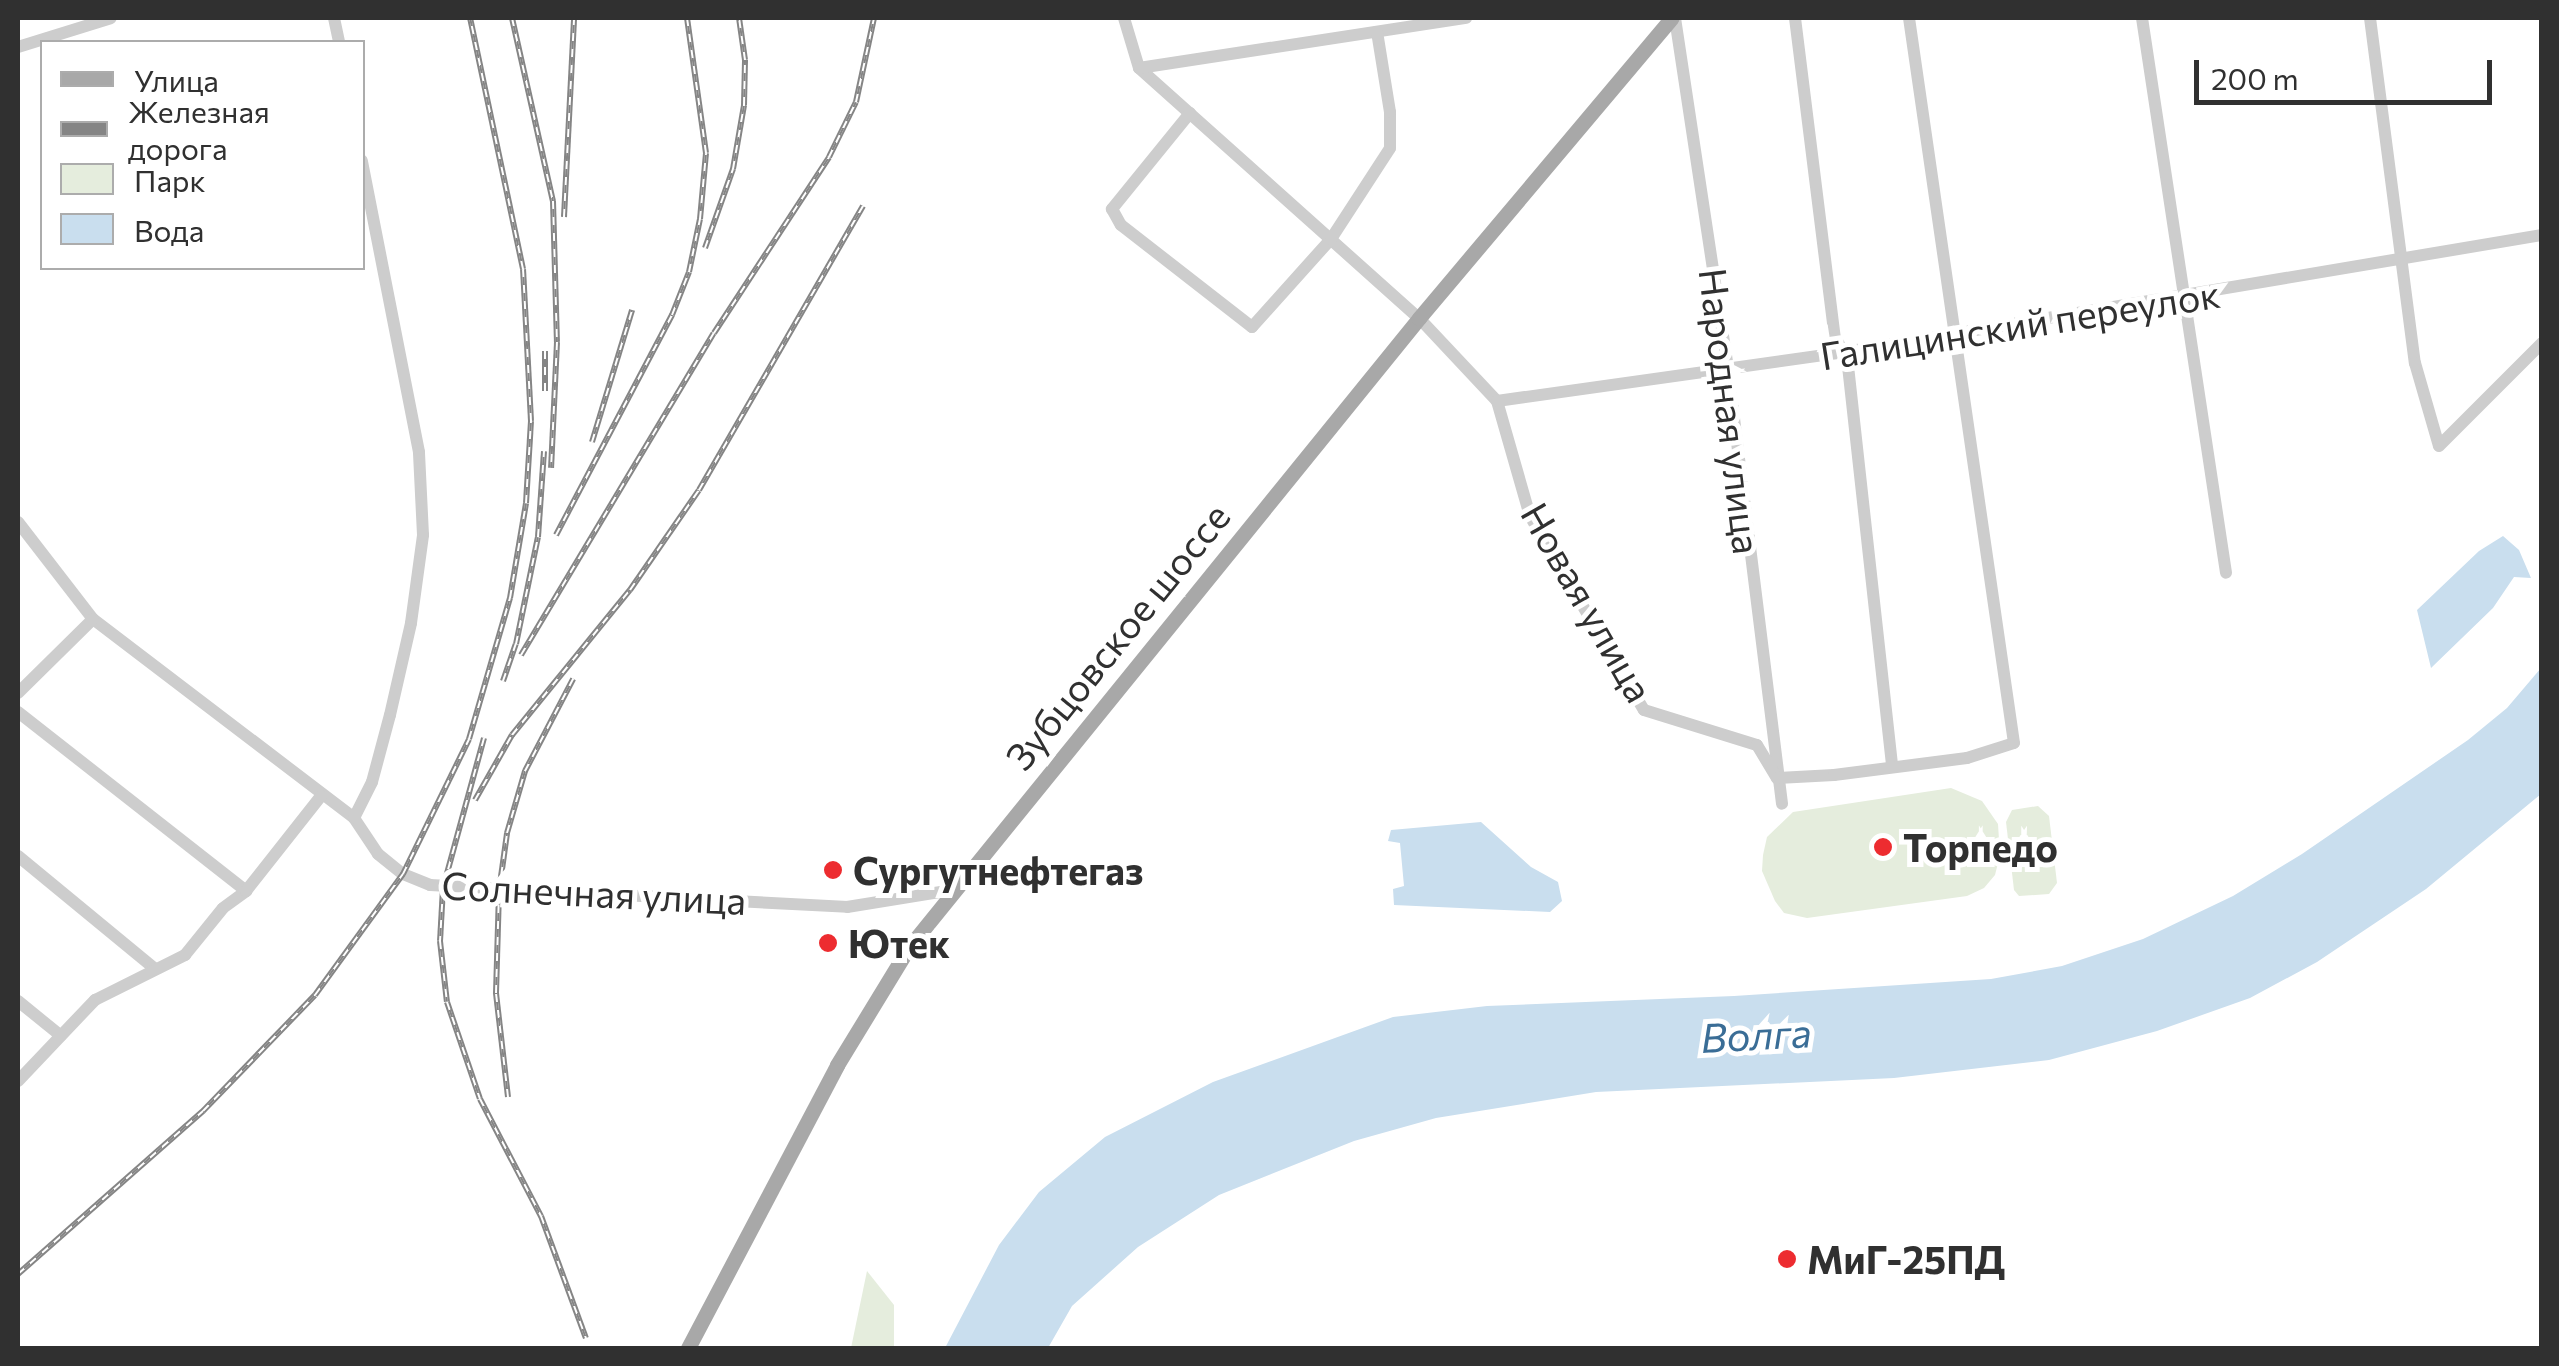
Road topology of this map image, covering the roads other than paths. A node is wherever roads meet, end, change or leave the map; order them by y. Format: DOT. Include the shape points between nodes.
graph roads {
  1 [pos="111,18"];
  2 [pos="1124,18"];
  3 [pos="1466,18"];
  4 [pos="1674,18"];
  5 [pos="1795,18"];
  6 [pos="1910,18"];
  7 [pos="2142,18"];
  8 [pos="2370,18"];
  9 [pos="1377,32"];
  10 [pos="40,40"];
  11 [pos="1139,68"];
  12 [pos="1190,113"];
  13 [pos="365,175"];
  14 [pos="2542,235"];
  15 [pos="1331,239"];
  16 [pos="2403,261"];
  17 [pos="2183,298"];
  18 [pos="1419,318"];
  19 [pos="1956,332"];
  20 [pos="2542,343"];
  21 [pos="1844,352"];
  22 [pos="1728,370"];
  23 [pos="1497,401"];
  24 [pos="18,522"];
  25 [pos="2226,573"];
  26 [pos="94,619"];
  27 [pos="18,693"];
  28 [pos="18,712"];
  29 [pos="1892,764"];
  30 [pos="1777,778"];
  31 [pos="321,796"];
  32 [pos="1782,804"];
  33 [pos="354,818"];
  34 [pos="18,856"];
  35 [pos="952,890"];
  36 [pos="246,891"];
  37 [pos="154,968"];
  38 [pos="18,1001"];
  39 [pos="60,1036"];
  40 [pos="18,1081"];
  41 [pos="688,1348"];
  1 -- 10 [label="street"];
  2 -- 11 [label="street"];
  3 -- 9 [label="street"];
  4 -- 18 [label="main road, Зубцовское шоссе"];
  4 -- 22 [label="street, Народная улица"];
  5 -- 21 [label="street" via="1834,338"];
  6 -- 19 [label="street"];
  7 -- 17 [label="street"];
  8 -- 16 [label="street"];
  9 -- 11 [label="street"];
  9 -- 15 [label="street" via="1390,148"];
  11 -- 12 [label="street, Новая улица"];
  12 -- 15 [label="street, Новая улица"];
  12 -- 15 [label="street" via="1112,208 1121,225 1252,327"];
  13 -- 33 [label="street" via="419,452 423,535 390,715 372,782"];
  14 -- 16 [label="street, Галицинский переулок"];
  15 -- 18 [label="street, Новая улица"];
  16 -- 17 [label="street, Галицинский переулок"];
  16 -- 20 [label="street" via="2415,362 2439,446"];
  17 -- 19 [label="street, Галицинский переулок"];
  17 -- 25 [label="street"];
  18 -- 23 [label="street, Новая улица"];
  18 -- 35 [label="main road, Зубцовское шоссе"];
  19 -- 21 [label="street, Галицинский переулок"];
  19 -- 29 [label="street" via="2014,744 1967,758"];
  21 -- 22 [label="street, Галицинский переулок"];
  21 -- 29 [label="street"];
  22 -- 23 [label="street, Галицинский переулок"];
  22 -- 30 [label="street, Народная улица"];
  23 -- 30 [label="street, Новая улица" via="1530,516 1644,710 1757,745"];
  24 -- 26 [label="street, Солнечная улица"];
  26 -- 27 [label="street"];
  26 -- 31 [label="street, Солнечная улица"];
  28 -- 36 [label="street"];
  29 -- 30 [label="street"];
  30 -- 32 [label="street, Народная улица"];
  31 -- 33 [label="street, Солнечная улица"];
  31 -- 36 [label="street"];
  33 -- 35 [label="street, Солнечная улица" via="378,854 403,874 444,888 847,907"];
  34 -- 37 [label="street"];
  35 -- 41 [label="main road, Зубцовское шоссе" via="836,1064"];
  36 -- 37 [label="street" via="185,955"];
  37 -- 39 [label="street" via="95,1000"];
  38 -- 39 [label="street"];
  39 -- 40 [label="street"];
}
